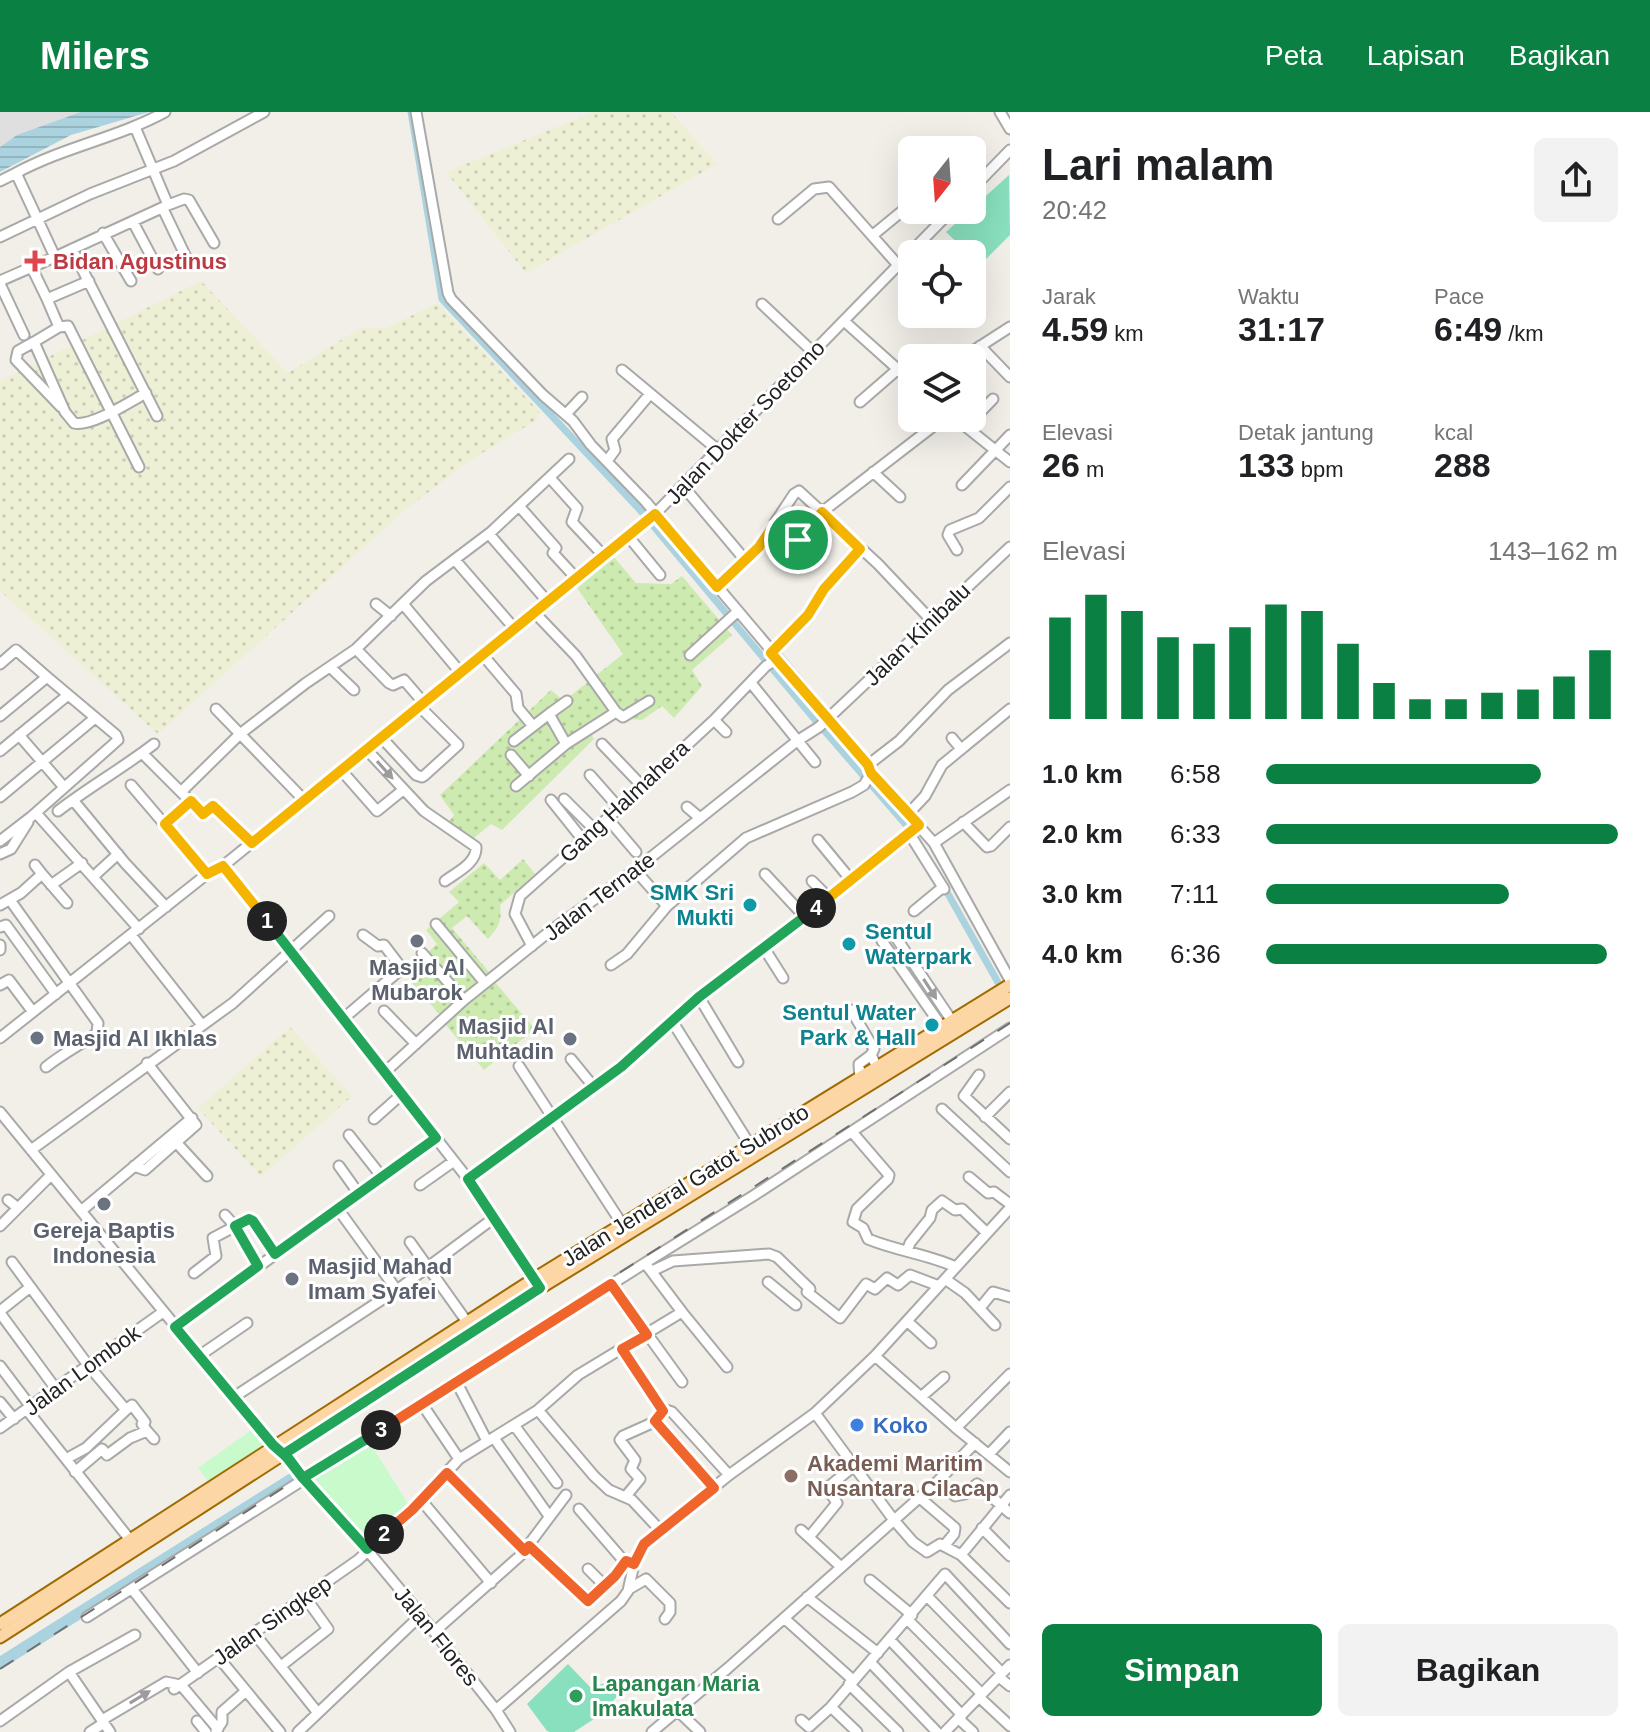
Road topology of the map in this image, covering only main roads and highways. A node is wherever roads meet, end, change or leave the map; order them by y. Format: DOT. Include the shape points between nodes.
graph roads {
  1 [pos="1007,990"];
  2 [pos="772,1138"];
  3 [pos="537,1283"];
  4 [pos="0,1624"];
  5 [pos="0,1637"];
  1 -- 2 [label="main road, Jalan Jenderal Gatot Subroto"];
  1 -- 2 [label="main road, Jalan Jenderal Gatot Subroto" via="877,1067"];
  2 -- 3 [label="main road, Jalan Jenderal Gatot Subroto"];
  2 -- 3 [label="main road, Jalan Jenderal Gatot Subroto" via="750,1145"];
  3 -- 4 [label="main road, Jalan Jenderal Gatot Subroto" via="273,1445"];
  3 -- 5 [label="main road, Jalan Jenderal Gatot Subroto"];
}
